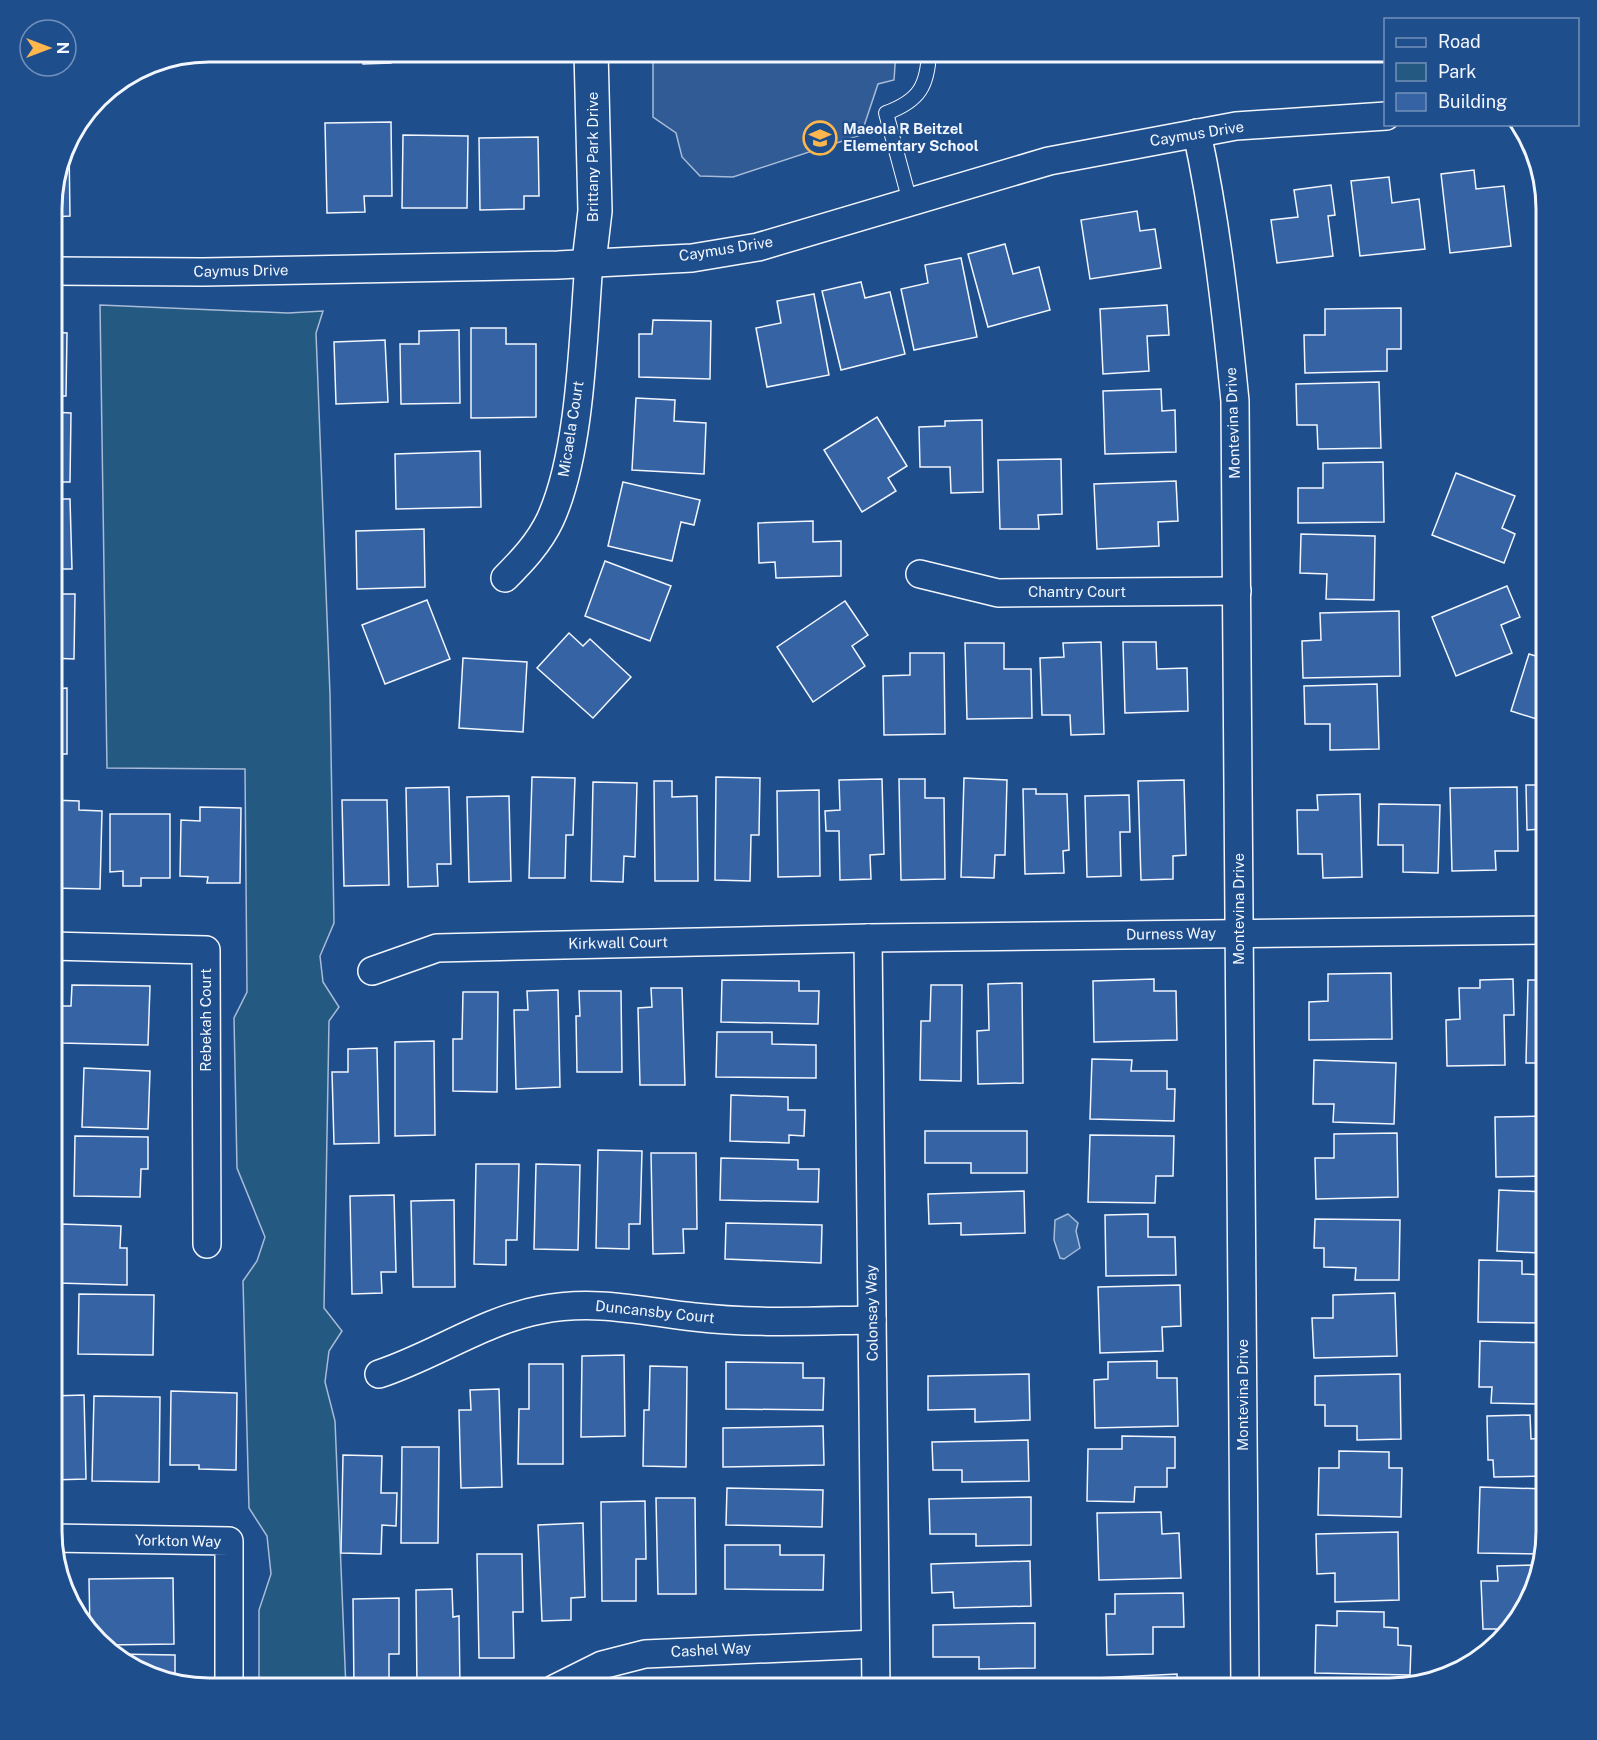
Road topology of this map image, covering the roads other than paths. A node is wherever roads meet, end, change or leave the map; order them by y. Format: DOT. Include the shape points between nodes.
graph roads {
  1 [pos="591,62"];
  2 [pos="927,62"];
  3 [pos="1384,116"];
  4 [pos="1197,133"];
  5 [pos="910,202"];
  6 [pos="589,262"];
  7 [pos="62,271"];
  8 [pos="920,574"];
  9 [pos="505,578"];
  10 [pos="1237,591"];
  11 [pos="1536,930"];
  12 [pos="1239,933"];
  13 [pos="868,938"];
  14 [pos="62,946"];
  15 [pos="372,971"];
  16 [pos="207,1245"];
  17 [pos="872,1320"];
  18 [pos="380,1374"];
  19 [pos="62,1538"];
  20 [pos="875,1644"];
  21 [pos="229,1678"];
  22 [pos="576,1678"];
  23 [pos="876,1678"];
  24 [pos="1245,1678"];
  1 -- 6 [label="street, Brittany Park Drive" via="595,211"];
  2 -- 5 [label="lane" via="922,88 914,99 886,113"];
  3 -- 4 [label="street, Caymus Drive" via="1236,126"];
  4 -- 5 [label="street, Caymus Drive" via="1049,160"];
  4 -- 10 [label="street, Montevina Drive" via="1226,307 1234,400"];
  5 -- 6 [label="street, Caymus Drive" via="758,247 692,258"];
  6 -- 7 [label="street, Caymus Drive" via="203,272"];
  6 -- 9 [label="street, Micaela Court" via="572,441 561,491 532,550"];
  8 -- 10 [label="street, Chantry Court" via="998,593"];
  10 -- 12 [label="street, Montevina Drive"];
  11 -- 12 [label="street, Durness Way"];
  12 -- 13 [label="street, Durness Way"];
  12 -- 24 [label="street, Montevina Drive"];
  13 -- 15 [label="street, Kirkwall Court" via="437,948"];
  13 -- 17 [label="street, Colonsay Way"];
  14 -- 16 [label="street, Rebekah Court" via="206,950"];
  17 -- 18 [label="street, Duncansby Court" via="758,1322 578,1305 539,1310 492,1324"];
  17 -- 20 [label="street, Colonsay Way"];
  19 -- 21 [label="street, Yorkton Way" via="229,1541"];
  20 -- 22 [label="street, Cashel Way" via="645,1654 602,1665"];
  20 -- 23 [label="street, Colonsay Way"];
}
